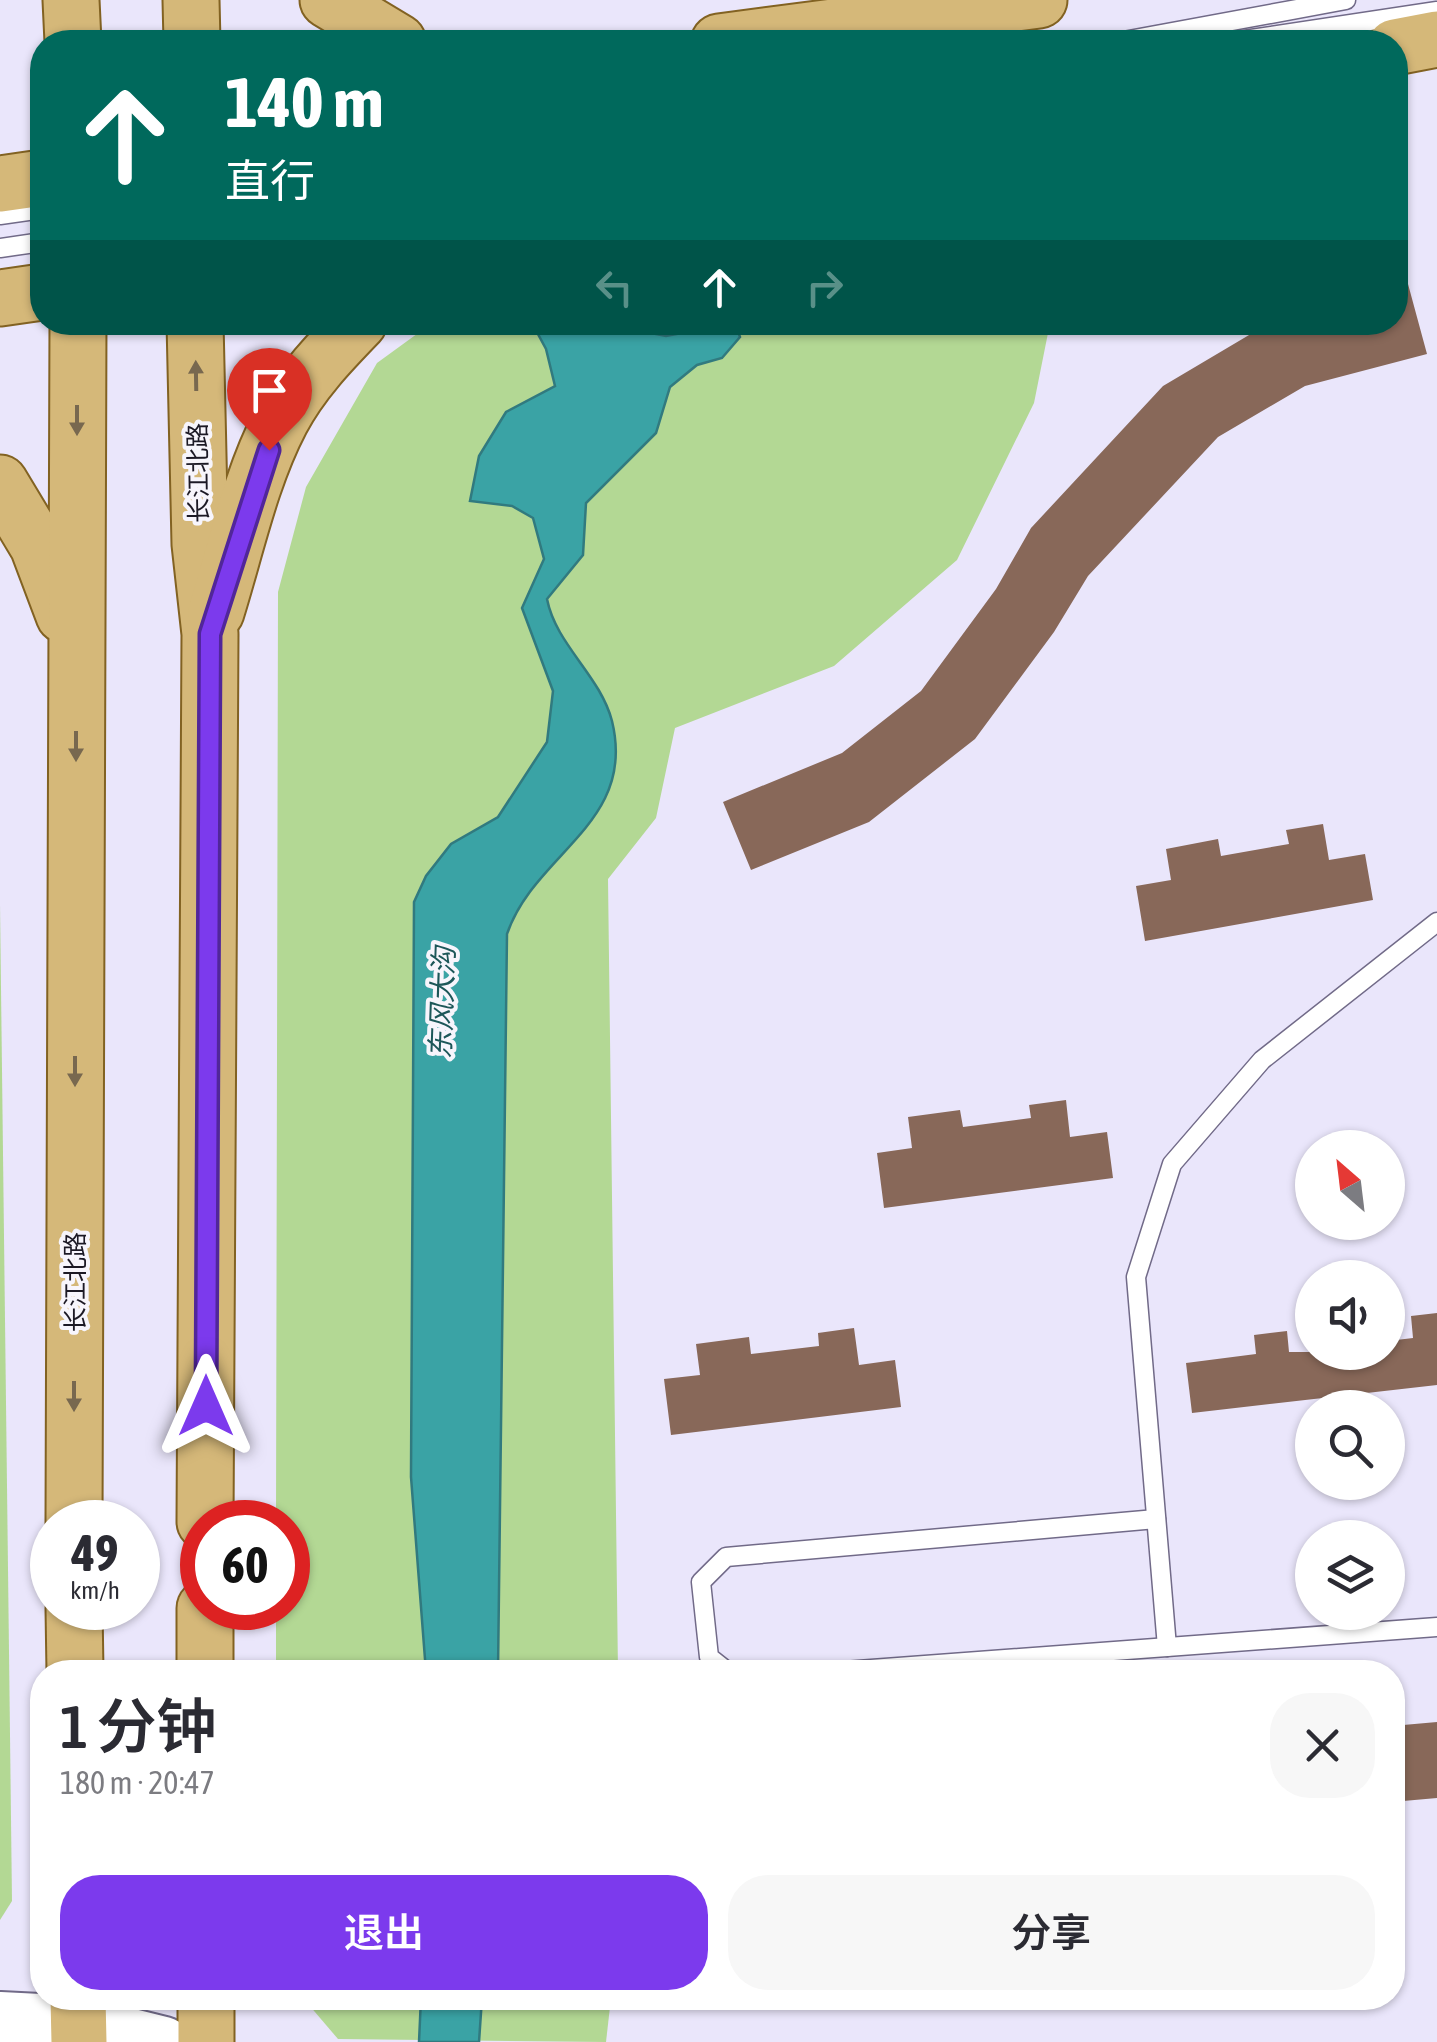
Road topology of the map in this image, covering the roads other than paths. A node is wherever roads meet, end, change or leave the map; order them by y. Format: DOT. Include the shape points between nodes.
graph roads {
  1 [pos="71,0"];
  2 [pos="191,0"];
  3 [pos="328,0"];
  4 [pos="1039,0"];
  5 [pos="1346,0"];
  6 [pos="1437,10"];
  7 [pos="72,30"];
  8 [pos="192,30"];
  9 [pos="378,30"];
  10 [pos="810,30"];
  11 [pos="1183,30"];
  12 [pos="1308,30"];
  13 [pos="1437,39"];
  14 [pos="1408,45"];
  15 [pos="30,180"];
  16 [pos="0,184"];
  17 [pos="30,211"];
  18 [pos="0,215"];
  19 [pos="30,244"];
  20 [pos="0,248"];
  21 [pos="30,294"];
  22 [pos="0,298"];
  23 [pos="78,335"];
  24 [pos="195,335"];
  25 [pos="346,335"];
  26 [pos="0,483"];
  27 [pos="210,634"];
  28 [pos="76,648"];
  29 [pos="1437,922"];
  30 [pos="74,1500"];
  31 [pos="205,1500"];
  32 [pos="1156,1519"];
  33 [pos="1437,1627"];
  34 [pos="74,1630"];
  35 [pos="205,1630"];
  36 [pos="1167,1647"];
  37 [pos="74,1660"];
  38 [pos="205,1660"];
  39 [pos="713,1660"];
  40 [pos="992,1660"];
  41 [pos="206,2010"];
  42 [pos="0,2017"];
  43 [pos="78,2020"];
  44 [pos="164,2042"];
  45 [pos="206,2042"];
  1 -- 7 [label="main road"];
  2 -- 8 [label="main road"];
  3 -- 9 [label="main road"];
  4 -- 10 [label="main road"];
  5 -- 11 [label="lane"];
  6 -- 12 [label="lane"];
  13 -- 14 [label="main road"];
  15 -- 16 [label="main road"];
  17 -- 18 [label="lane"];
  19 -- 20 [label="lane"];
  21 -- 22 [label="main road"];
  23 -- 28 [label="main road, 长江北路, one-way"];
  27 -- 24 [label="main road, 长江北路, one-way" via="200,544"];
  25 -- 27 [label="main road" via="282,419 256,480"];
  26 -- 28 [label="main road" via="38,546"];
  27 -- 31 [label="main road, 长江北路"];
  28 -- 30 [label="main road, 长江北路, one-way"];
  29 -- 32 [label="lane" via="1262,1060 1172,1164 1136,1277"];
  32 -- 36 [label="lane"];
  32 -- 39 [label="lane" via="726,1557 701,1582"];
  33 -- 36 [label="lane"];
  34 -- 37 [label="main road"];
  35 -- 38 [label="main road"];
  36 -- 40 [label="lane"];
  41 -- 45 [label="main road"];
  42 -- 43 [label="street"];
  43 -- 44 [label="street"];
}
